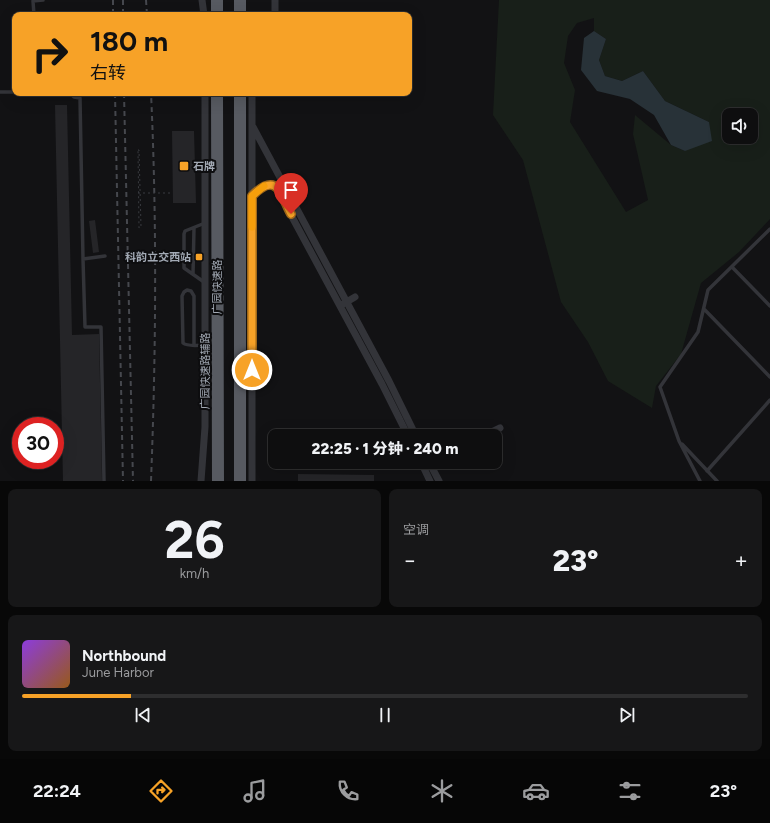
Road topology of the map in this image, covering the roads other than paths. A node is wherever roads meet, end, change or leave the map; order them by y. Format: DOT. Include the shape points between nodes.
graph roads {
  1 [pos="43,0"];
  2 [pos="202,0"];
  3 [pos="217,0"];
  4 [pos="240,0"];
  5 [pos="275,0"];
  6 [pos="34,12"];
  7 [pos="204,12"];
  8 [pos="217,12"];
  9 [pos="240,12"];
  10 [pos="275,12"];
  11 [pos="0,92"];
  12 [pos="12,92"];
  13 [pos="73,96"];
  14 [pos="205,96"];
  15 [pos="217,96"];
  16 [pos="240,96"];
  17 [pos="252,96"];
  18 [pos="252,125"];
  19 [pos="252,196"];
  20 [pos="205,223"];
  21 [pos="194,228"];
  22 [pos="770,229"];
  23 [pos="105,256"];
  24 [pos="83,259"];
  25 [pos="732,267"];
  26 [pos="194,274"];
  27 [pos="205,283"];
  28 [pos="355,298"];
  29 [pos="343,304"];
  30 [pos="770,306"];
  31 [pos="704,309"];
  32 [pos="194,345"];
  33 [pos="205,345"];
  34 [pos="770,376"];
  35 [pos="770,400"];
  36 [pos="404,429"];
  37 [pos="412,429"];
  38 [pos="679,441"];
  39 [pos="217,466"];
  40 [pos="424,469"];
  41 [pos="433,469"];
  42 [pos="707,471"];
  43 [pos="104,481"];
  44 [pos="201,481"];
  45 [pos="213,481"];
  46 [pos="218,481"];
  47 [pos="240,481"];
  48 [pos="252,481"];
  49 [pos="430,481"];
  50 [pos="439,481"];
  51 [pos="700,481"];
  52 [pos="717,481"];
  1 -- 6 [label="lane" via="33,1"];
  2 -- 7 [label="street"];
  3 -- 8 [label="highway"];
  4 -- 9 [label="highway"];
  5 -- 10 [label="street"];
  11 -- 12 [label="lane"];
  13 -- 24 [label="lane" via="80,98"];
  14 -- 20 [label="street, 广园快速路辅路"];
  15 -- 39 [label="highway, 广园快速路"];
  16 -- 47 [label="highway, 广园快速路"];
  17 -- 18 [label="street"];
  18 -- 19 [label="street"];
  18 -- 29 [label="street"];
  19 -- 29 [label="street" via="266,185 277,188"];
  19 -- 48 [label="street"];
  20 -- 21 [label="lane"];
  20 -- 27 [label="street, 广园快速路辅路"];
  21 -- 26 [label="lane"];
  21 -- 26 [label="lane" via="184,233 184,268"];
  22 -- 25 [label="lane"];
  23 -- 24 [label="lane"];
  24 -- 43 [label="lane" via="85,327 100,327"];
  25 -- 30 [label="lane"];
  25 -- 31 [label="lane" via="708,290"];
  26 -- 27 [label="lane"];
  27 -- 33 [label="street, 广园快速路辅路"];
  28 -- 29 [label="street"];
  29 -- 36 [label="street"];
  29 -- 37 [label="street"];
  31 -- 34 [label="lane"];
  31 -- 38 [label="lane" via="698,332 660,387"];
  32 -- 32 [label="lane" via="194,296 187,290 182,296 183,341 184,344"];
  32 -- 33 [label="lane"];
  33 -- 44 [label="street, 广园快速路辅路"];
  35 -- 42 [label="lane"];
  38 -- 42 [label="lane"];
  38 -- 51 [label="lane"];
  39 -- 45 [label="highway"];
  39 -- 46 [label="highway, 广园快速路"];
  40 -- 49 [label="street"];
  41 -- 50 [label="street"];
  42 -- 52 [label="lane"];
}
